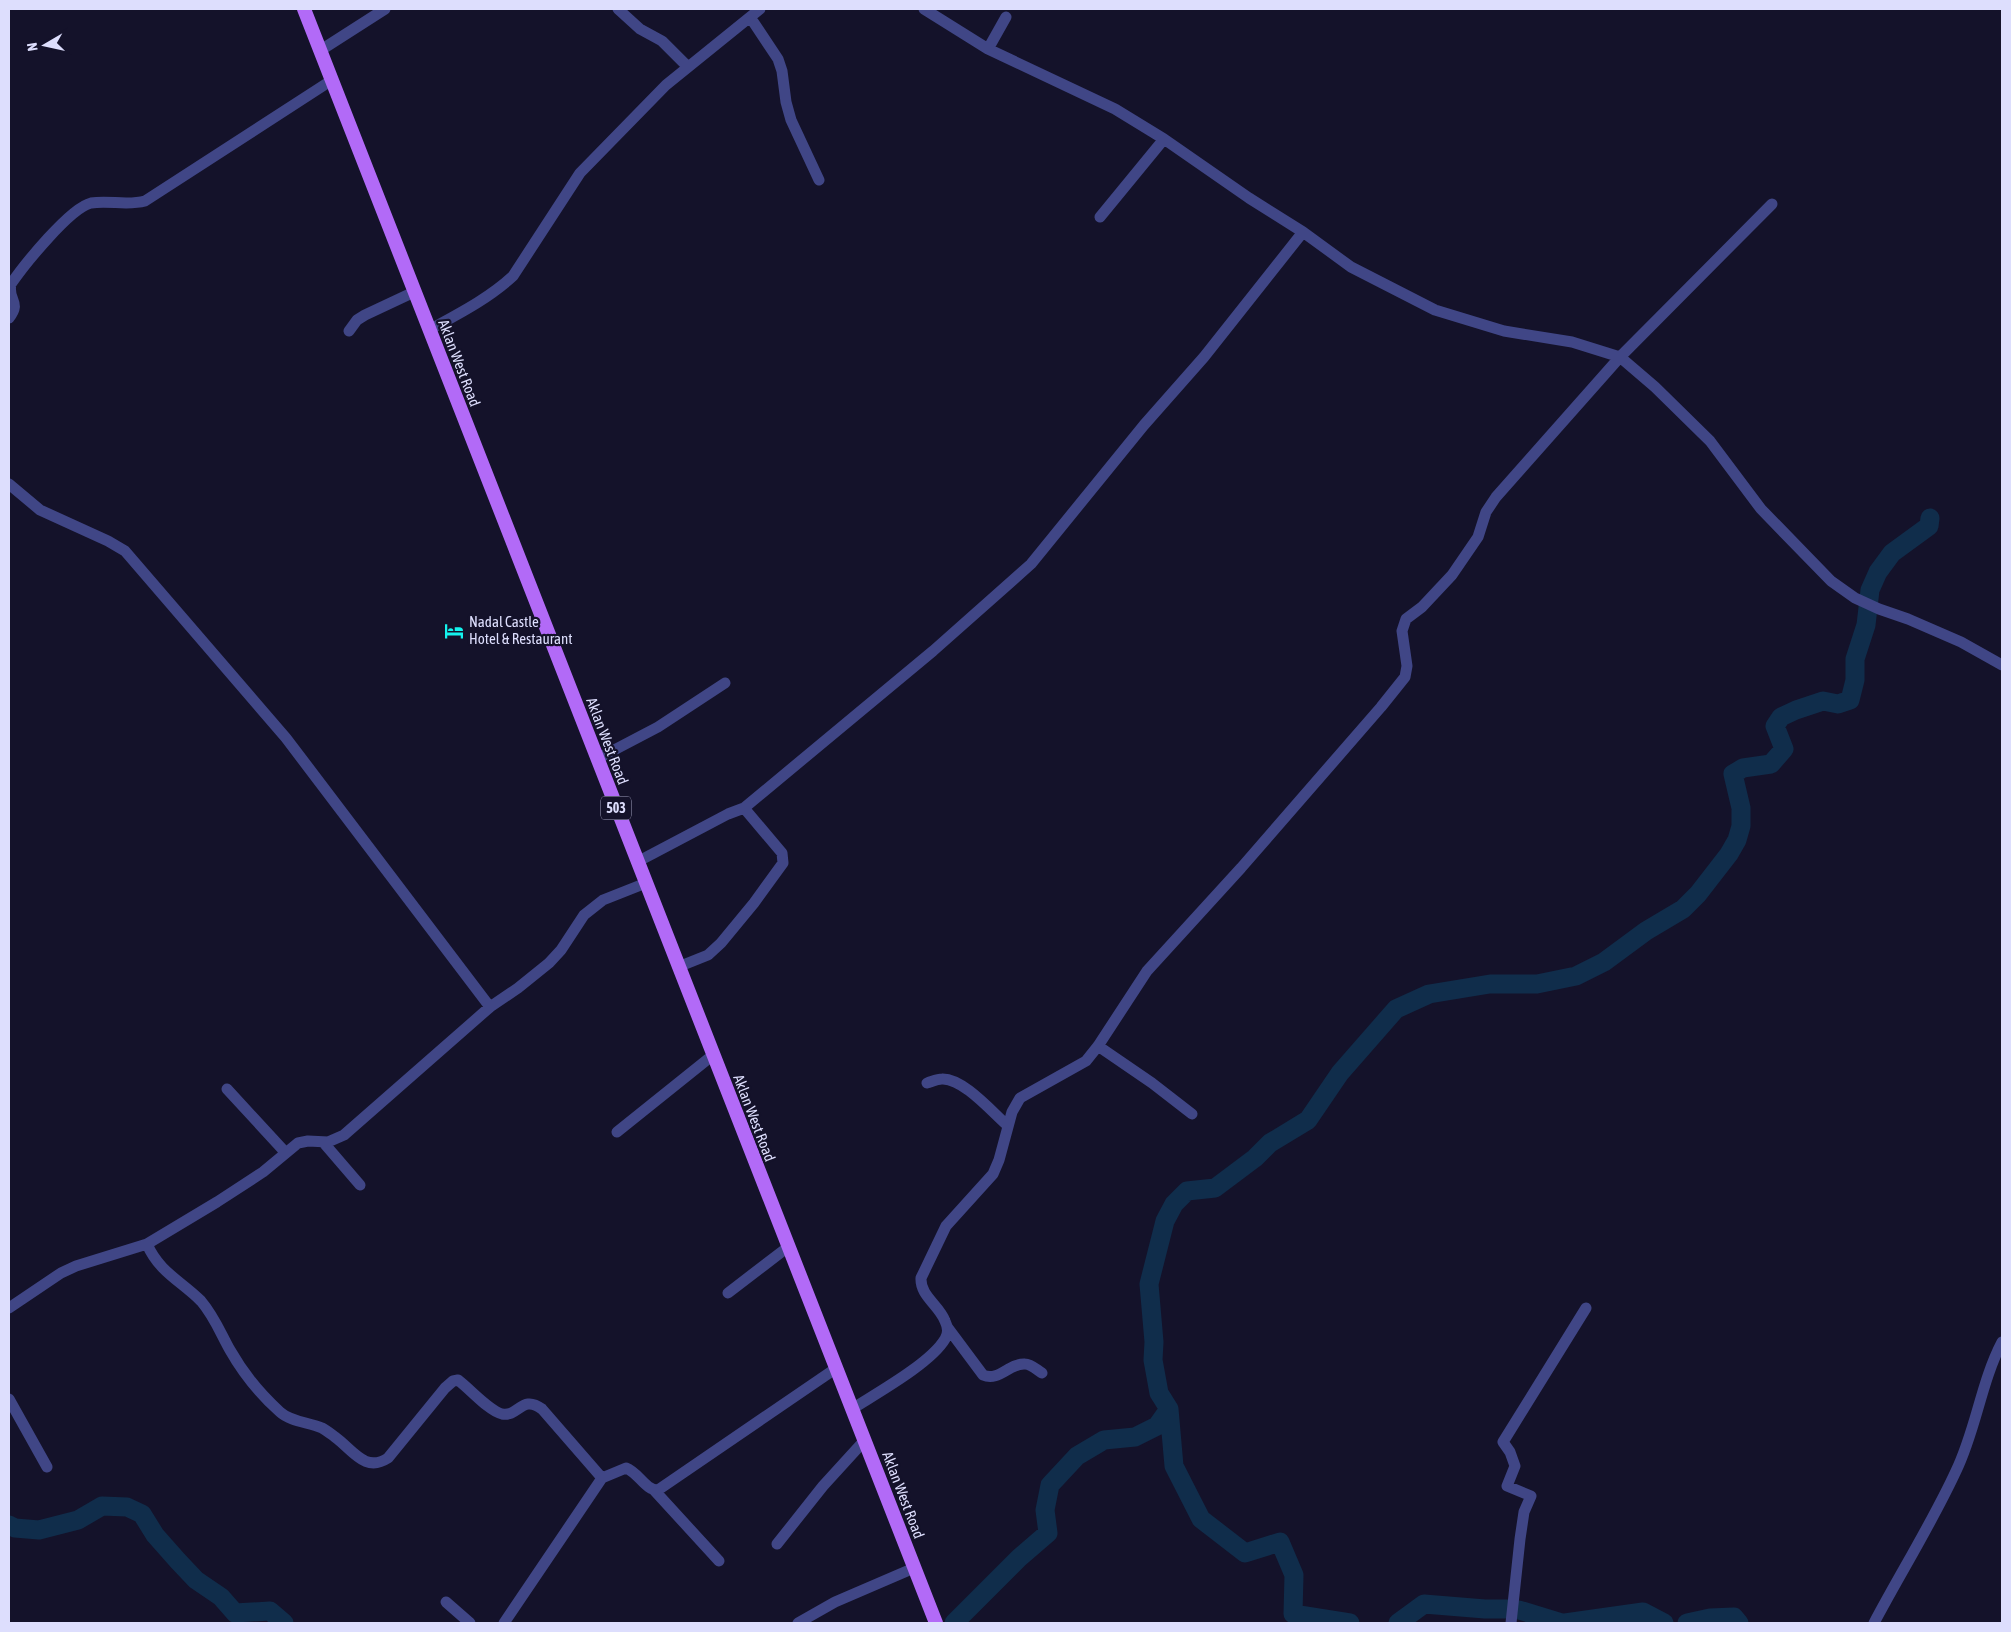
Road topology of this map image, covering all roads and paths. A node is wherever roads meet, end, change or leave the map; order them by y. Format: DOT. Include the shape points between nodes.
graph roads {
  1 [pos="304,9"];
  2 [pos="385,9"];
  3 [pos="618,9"];
  4 [pos="760,9"];
  5 [pos="924,9"];
  6 [pos="750,17"];
  7 [pos="1006,17"];
  8 [pos="988,48"];
  9 [pos="321,50"];
  10 [pos="688,67"];
  11 [pos="332,80"];
  12 [pos="1164,139"];
  13 [pos="819,180"];
  14 [pos="1772,204"];
  15 [pos="1100,217"];
  16 [pos="1303,232"];
  17 [pos="414,292"];
  18 [pos="9,318"];
  19 [pos="429,330"];
  20 [pos="349,332"];
  21 [pos="1620,357"];
  22 [pos="9,484"];
  23 [pos="2002,665"];
  24 [pos="725,683"];
  25 [pos="597,759"];
  26 [pos="744,808"];
  27 [pos="637,862"];
  28 [pos="646,883"];
  29 [pos="678,968"];
  30 [pos="490,1007"];
  31 [pos="1098,1046"];
  32 [pos="713,1055"];
  33 [pos="927,1083"];
  34 [pos="227,1089"];
  35 [pos="1192,1114"];
  36 [pos="1007,1125"];
  37 [pos="617,1132"];
  38 [pos="323,1142"];
  39 [pos="286,1152"];
  40 [pos="360,1185"];
  41 [pos="147,1244"];
  42 [pos="788,1247"];
  43 [pos="728,1293"];
  44 [pos="9,1308"];
  45 [pos="1586,1308"];
  46 [pos="948,1328"];
  47 [pos="2002,1342"];
  48 [pos="836,1369"];
  49 [pos="1042,1373"];
  50 [pos="9,1399"];
  51 [pos="852,1409"];
  52 [pos="864,1441"];
  53 [pos="47,1467"];
  54 [pos="602,1478"];
  55 [pos="654,1490"];
  56 [pos="777,1544"];
  57 [pos="719,1561"];
  58 [pos="914,1568"];
  59 [pos="446,1602"];
  60 [pos="470,1623"];
  61 [pos="504,1623"];
  62 [pos="798,1623"];
  63 [pos="936,1623"];
  64 [pos="1511,1623"];
  65 [pos="1874,1623"];
  1 -- 9 [label="main road, Aklan West Road / 503"];
  2 -- 9 [label="street"];
  3 -- 10 [label="street" via="640,29 662,41"];
  4 -- 6 [label="street"];
  5 -- 8 [label="street"];
  6 -- 10 [label="street"];
  6 -- 13 [label="street" via="778,59 791,120"];
  7 -- 8 [label="street"];
  8 -- 12 [label="street" via="1115,109"];
  9 -- 11 [label="main road, Aklan West Road / 503"];
  10 -- 19 [label="street" via="666,85 580,173 513,276 499,289"];
  11 -- 17 [label="main road, Aklan West Road / 503"];
  11 -- 18 [label="street" via="145,201 102,201 76,210 12,282 10,291 15,306"];
  12 -- 15 [label="street"];
  12 -- 16 [label="street"];
  14 -- 21 [label="street"];
  16 -- 21 [label="street" via="1351,267 1435,310 1504,331 1572,342"];
  16 -- 26 [label="street" via="1204,357 1030,564 933,651"];
  17 -- 19 [label="main road, Aklan West Road / 503"];
  17 -- 20 [label="street" via="365,314 356,320"];
  19 -- 25 [label="main road, Aklan West Road / 503"];
  21 -- 23 [label="street" via="1710,442 1761,509 1831,581 1855,598 1961,642"];
  21 -- 31 [label="street" via="1496,497 1486,512 1478,537 1452,575 1406,619 1402,631 1407,666 1405,677 1147,971"];
  22 -- 30 [label="street" via="40,510 125,551 286,738"];
  24 -- 25 [label="street" via="658,727"];
  25 -- 27 [label="main road, Aklan West Road / 503"];
  26 -- 27 [label="street"];
  26 -- 29 [label="street" via="782,853 783,863 721,943 708,955"];
  27 -- 28 [label="main road, Aklan West Road / 503"];
  28 -- 29 [label="main road, Aklan West Road / 503"];
  28 -- 30 [label="street" via="602,900 584,915 562,950 549,963"];
  29 -- 32 [label="main road, Aklan West Road / 503"];
  30 -- 38 [label="street" via="344,1135"];
  31 -- 35 [label="street"];
  31 -- 36 [label="street" via="1086,1061 1020,1098"];
  32 -- 37 [label="street"];
  32 -- 42 [label="main road, Aklan West Road / 503"];
  33 -- 36 [label="street" via="940,1079 963,1086"];
  34 -- 39 [label="street"];
  36 -- 46 [label="street" via="993,1174 946,1226 921,1278 924,1293 943,1316"];
  38 -- 39 [label="street" via="303,1142"];
  38 -- 40 [label="street"];
  39 -- 41 [label="street" via="255,1177"];
  41 -- 44 [label="street" via="68,1269"];
  41 -- 54 [label="street" via="158,1264 201,1302 243,1372 282,1414 323,1428 366,1463 380,1464 388,1458 445,1388 458,1380 502,1414 526,1404 536,1404"];
  42 -- 43 [label="street"];
  42 -- 48 [label="main road, Aklan West Road / 503"];
  45 -- 64 [label="street" via="1502,1442 1515,1466 1507,1486 1531,1496 1524,1512"];
  46 -- 49 [label="street" via="983,1375 995,1376 1024,1364"];
  46 -- 51 [label="street" via="947,1338 938,1349"];
  47 -- 65 [label="street" via="1957,1471"];
  48 -- 51 [label="main road, Aklan West Road / 503"];
  48 -- 55 [label="street" via="679,1478"];
  50 -- 53 [label="street"];
  51 -- 52 [label="main road, Aklan West Road / 503"];
  52 -- 56 [label="street"];
  52 -- 58 [label="main road, Aklan West Road / 503"];
  54 -- 55 [label="street" via="626,1468 634,1471"];
  54 -- 61 [label="street"];
  55 -- 57 [label="street"];
  58 -- 62 [label="street" via="835,1602"];
  58 -- 63 [label="main road, Aklan West Road / 503"];
  59 -- 60 [label="street"];
}
